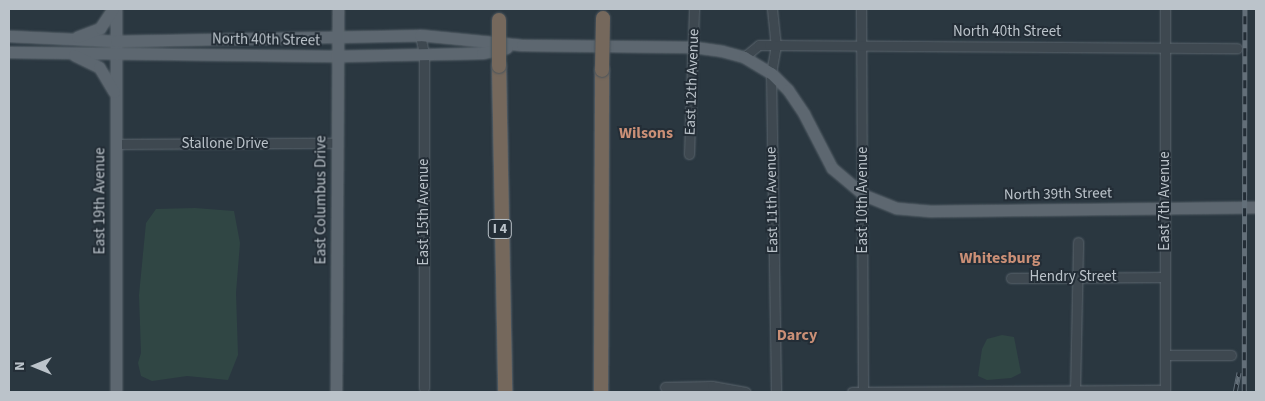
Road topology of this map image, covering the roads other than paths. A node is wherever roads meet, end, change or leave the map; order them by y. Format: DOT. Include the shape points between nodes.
graph roads {
  1 [pos="114,9"];
  2 [pos="338,9"];
  3 [pos="694,9"];
  4 [pos="772,9"];
  5 [pos="861,9"];
  6 [pos="1165,9"];
  7 [pos="603,13"];
  8 [pos="499,14"];
  9 [pos="420,35"];
  10 [pos="9,36"];
  11 [pos="337,38"];
  12 [pos="70,40"];
  13 [pos="116,41"];
  14 [pos="522,45"];
  15 [pos="776,45"];
  16 [pos="862,46"];
  17 [pos="694,48"];
  18 [pos="1165,48"];
  19 [pos="1238,48"];
  20 [pos="9,52"];
  21 [pos="70,54"];
  22 [pos="116,54"];
  23 [pos="424,54"];
  24 [pos="336,56"];
  25 [pos="744,57"];
  26 [pos="771,73"];
  27 [pos="115,95"];
  28 [pos="336,143"];
  29 [pos="115,144"];
  30 [pos="689,154"];
  31 [pos="864,195"];
  32 [pos="1256,207"];
  33 [pos="1165,208"];
  34 [pos="1078,242"];
  35 [pos="1078,276"];
  36 [pos="1165,277"];
  37 [pos="1011,278"];
  38 [pos="1165,355"];
  39 [pos="1231,355"];
  40 [pos="665,387"];
  41 [pos="424,388"];
  42 [pos="1075,391"];
  43 [pos="1165,391"];
  44 [pos="116,392"];
  45 [pos="336,392"];
  46 [pos="505,392"];
  47 [pos="601,392"];
  48 [pos="745,392"];
  49 [pos="776,392"];
  50 [pos="852,392"];
  51 [pos="863,392"];
  1 -- 12 [label="main road" via="100,28"];
  1 -- 13 [label="main road, East 19th Avenue"];
  2 -- 11 [label="main road, East Columbus Drive"];
  3 -- 17 [label="street, East 12th Avenue"];
  4 -- 15 [label="street, East 11th Avenue"];
  5 -- 16 [label="street, East 10th Avenue"];
  6 -- 18 [label="street, East 7th Avenue"];
  7 -- 47 [label="highway, bridge"];
  8 -- 46 [label="highway, I 4, bridge"];
  9 -- 11 [label="main road, North 40th Street"];
  9 -- 14 [label="main road, North 40th Street"];
  9 -- 23 [label="street, East 15th Avenue"];
  10 -- 12 [label="main road, North 40th Street"];
  11 -- 13 [label="main road, North 40th Street"];
  11 -- 24 [label="main road, East Columbus Drive"];
  12 -- 13 [label="main road, North 40th Street"];
  13 -- 22 [label="main road, East 19th Avenue"];
  14 -- 17 [label="main road, North 40th Street"];
  14 -- 23 [label="main road, North 40th Street" via="482,53"];
  15 -- 16 [label="street, North 40th Street"];
  15 -- 25 [label="street, North 40th Street" via="759,46"];
  15 -- 26 [label="street, East 11th Avenue"];
  16 -- 18 [label="street, North 40th Street"];
  16 -- 31 [label="street, East 10th Avenue"];
  17 -- 25 [label="main road, North 40th Street"];
  17 -- 30 [label="street, East 12th Avenue"];
  18 -- 19 [label="street, North 40th Street"];
  18 -- 33 [label="street, East 7th Avenue"];
  20 -- 21 [label="main road, North 40th Street"];
  21 -- 22 [label="main road, North 40th Street"];
  21 -- 27 [label="main road" via="99,67"];
  22 -- 24 [label="main road, North 40th Street"];
  22 -- 27 [label="main road, East 19th Avenue"];
  23 -- 24 [label="main road, North 40th Street"];
  23 -- 41 [label="street, East 15th Avenue"];
  24 -- 28 [label="main road, East Columbus Drive"];
  25 -- 26 [label="main road, North 40th Street"];
  26 -- 31 [label="main road, North 40th Street" via="799,106 832,168"];
  26 -- 49 [label="street, East 11th Avenue"];
  27 -- 29 [label="main road, East 19th Avenue"];
  28 -- 29 [label="street, Stallone Drive"];
  28 -- 45 [label="main road, East Columbus Drive"];
  29 -- 44 [label="main road, East 19th Avenue"];
  31 -- 33 [label="main road, North 39th Street" via="913,210"];
  31 -- 51 [label="street, East 10th Avenue"];
  32 -- 33 [label="main road, North 39th Street"];
  33 -- 36 [label="street, East 7th Avenue"];
  34 -- 35 [label="street"];
  35 -- 36 [label="street, Hendry Street"];
  35 -- 37 [label="street, Hendry Street"];
  35 -- 42 [label="street"];
  36 -- 38 [label="street, East 7th Avenue"];
  38 -- 39 [label="street"];
  38 -- 43 [label="street, East 7th Avenue"];
  40 -- 48 [label="street" via="712,386"];
  42 -- 43 [label="street"];
  42 -- 51 [label="street"];
  50 -- 51 [label="street"];
}
